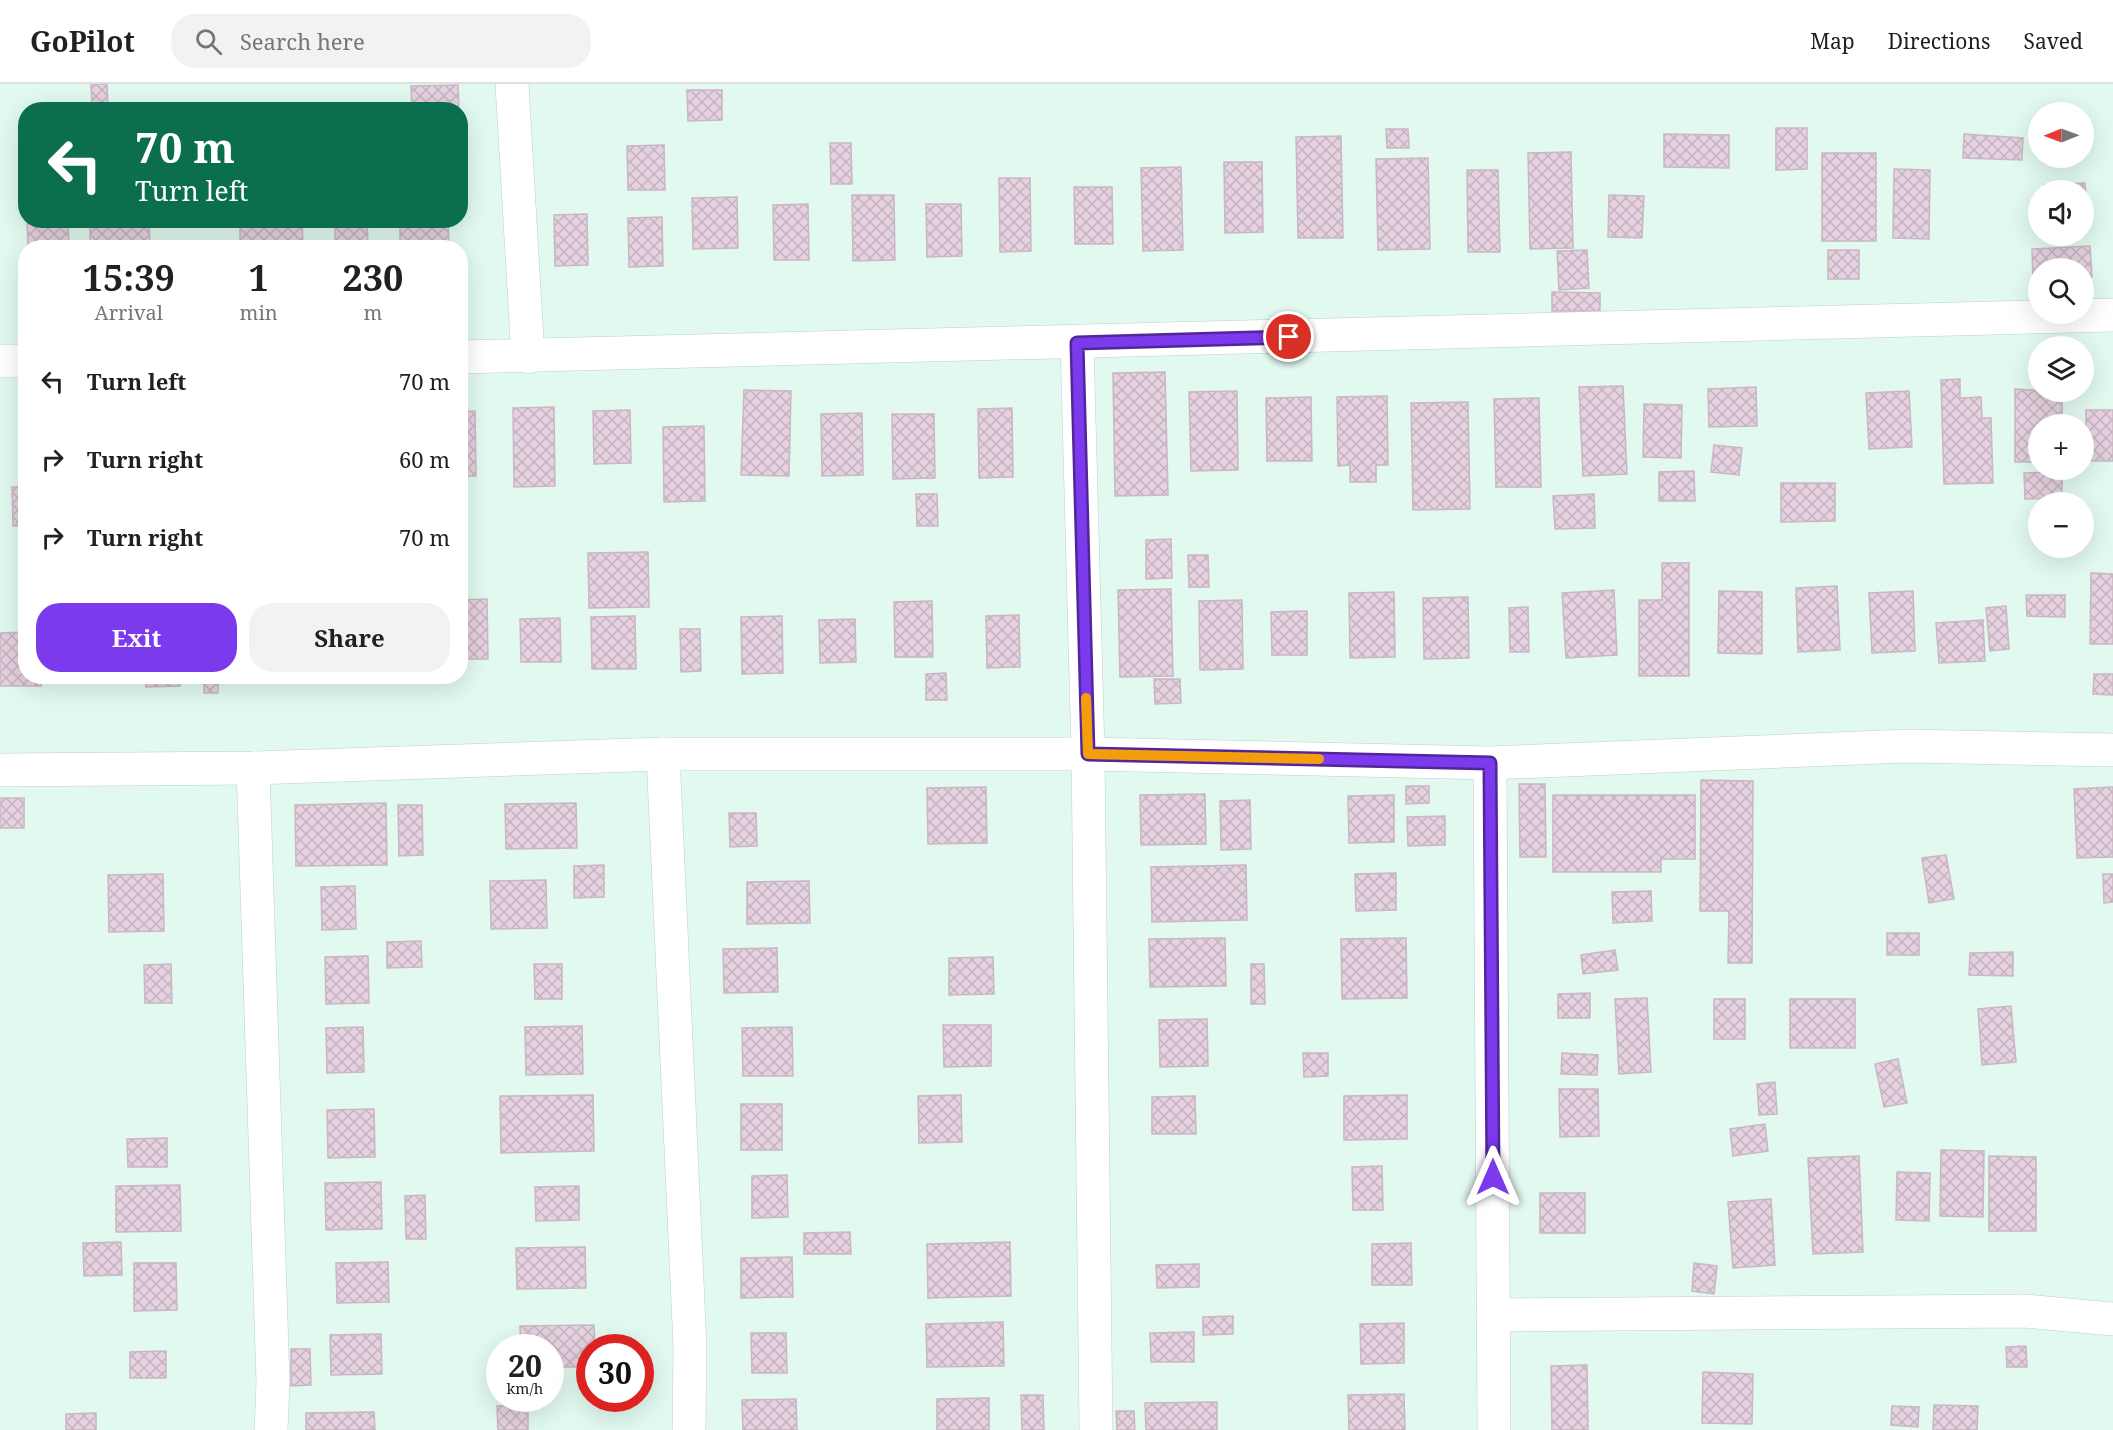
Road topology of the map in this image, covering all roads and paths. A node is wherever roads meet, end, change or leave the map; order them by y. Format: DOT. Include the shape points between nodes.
graph roads {
  1 [pos="512,84"];
  2 [pos="2113,315"];
  3 [pos="1077,343"];
  4 [pos="468,357"];
  5 [pos="528,357"];
  6 [pos="0,361"];
  7 [pos="18,361"];
  8 [pos="2113,750"];
  9 [pos="663,754"];
  10 [pos="1088,754"];
  11 [pos="1490,763"];
  12 [pos="253,768"];
  13 [pos="0,770"];
  14 [pos="1493,1315"];
  15 [pos="2113,1319"];
  16 [pos="271,1430"];
  17 [pos="689,1430"];
  18 [pos="1096,1430"];
  19 [pos="1494,1430"];
  1 -- 5 [label="street"];
  2 -- 3 [label="street"];
  3 -- 5 [label="street"];
  3 -- 10 [label="street"];
  4 -- 5 [label="street"];
  6 -- 7 [label="street"];
  8 -- 11 [label="street" via="1907,746"];
  9 -- 10 [label="street"];
  9 -- 12 [label="street"];
  9 -- 17 [label="street" via="690,1347"];
  10 -- 11 [label="street"];
  10 -- 18 [label="street"];
  11 -- 14 [label="street"];
  12 -- 13 [label="street"];
  12 -- 16 [label="street" via="273,1382"];
  14 -- 15 [label="street" via="2025,1311"];
  14 -- 19 [label="street"];
}
